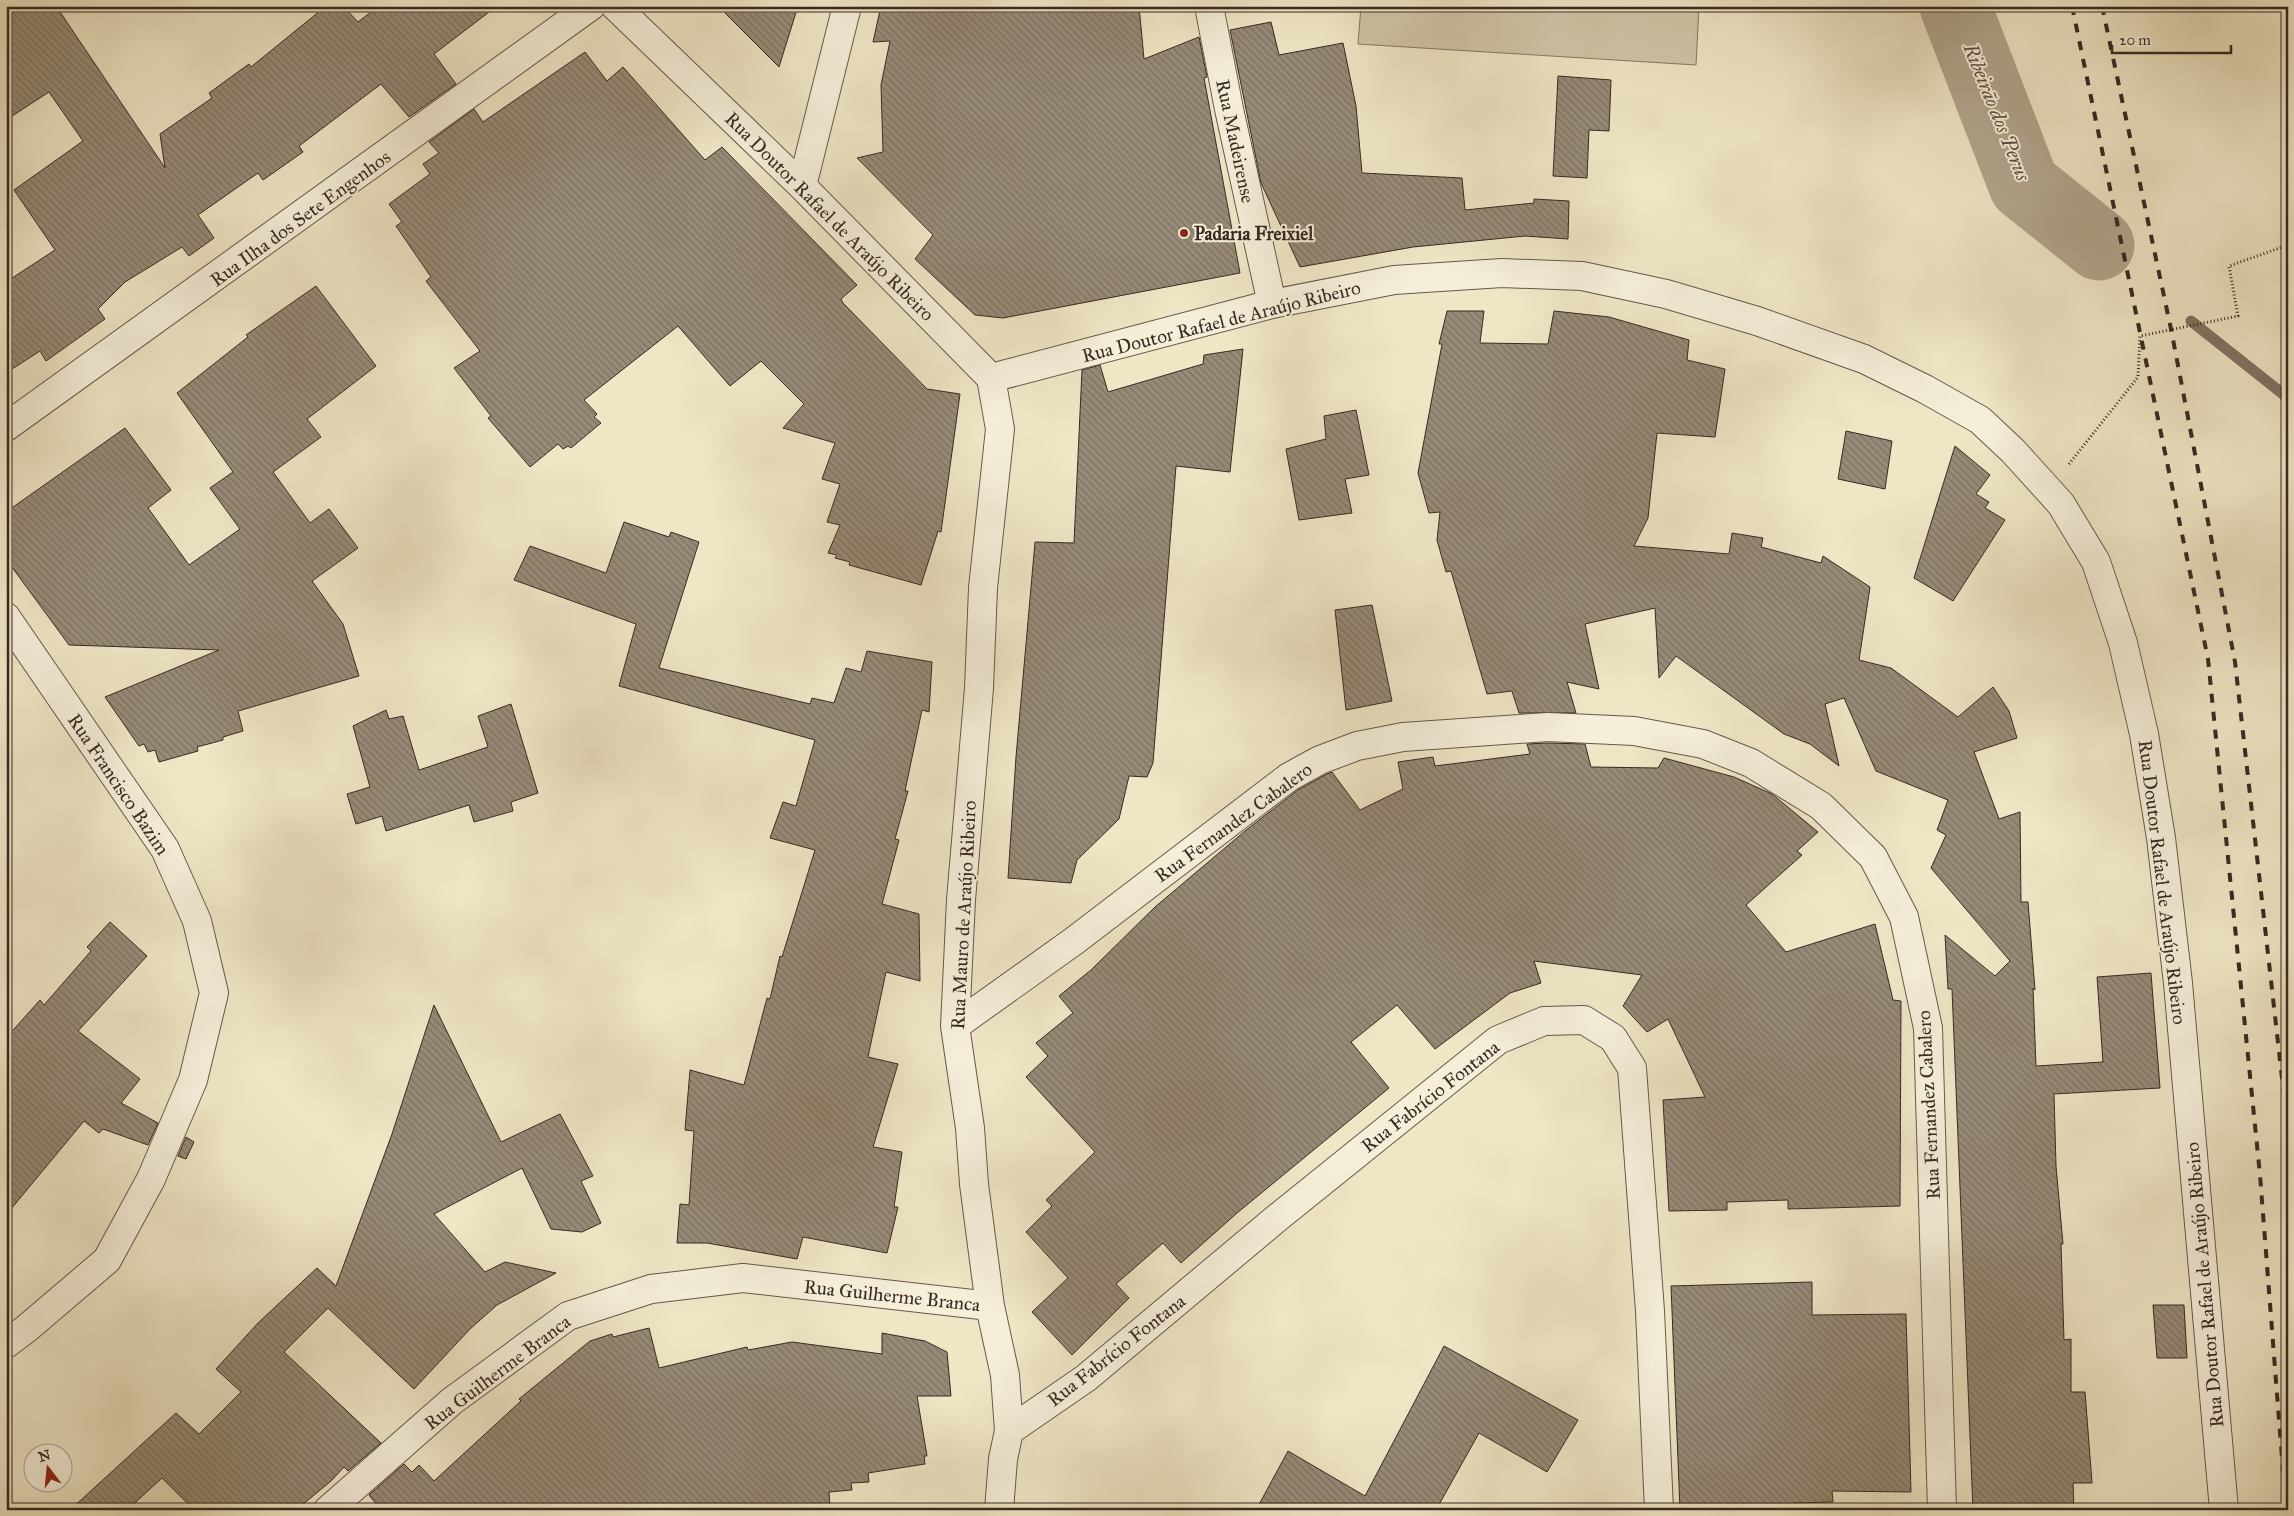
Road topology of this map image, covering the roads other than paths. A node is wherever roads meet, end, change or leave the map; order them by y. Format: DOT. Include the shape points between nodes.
graph roads {
  1 [pos="591,6"];
  2 [pos="615,6"];
  3 [pos="847,6"];
  4 [pos="1209,6"];
  5 [pos="802,186"];
  6 [pos="1272,304"];
  7 [pos="991,378"];
  8 [pos="6,427"];
  9 [pos="6,617"];
  10 [pos="955,1026"];
  11 [pos="990,1306"];
  12 [pos="6,1344"];
  13 [pos="1009,1431"];
  14 [pos="328,1510"];
  15 [pos="999,1510"];
  16 [pos="1659,1510"];
  17 [pos="1942,1510"];
  18 [pos="2224,1510"];
  1 -- 8 [label="street, Rua Ilha dos Sete Engenhos"];
  2 -- 5 [label="street, Rua Doutor Rafael de Araújo Ribeiro"];
  3 -- 5 [label="street"];
  4 -- 6 [label="street, Rua Madeirense"];
  5 -- 7 [label="street, Rua Doutor Rafael de Araújo Ribeiro"];
  6 -- 7 [label="street, Rua Doutor Rafael de Araújo Ribeiro"];
  6 -- 18 [label="street, Rua Doutor Rafael de Araújo Ribeiro" via="1394,280 1502,273 1582,276 1666,294 1757,321 1855,356 1925,389 1980,420 2013,450 2061,504 2096,562 2123,643 2144,734 2161,838 2178,982"];
  7 -- 10 [label="street, Rua Mauro de Araújo Ribeiro" via="1000,429 983,588"];
  9 -- 12 [label="street, Rua Francisco Bazim" via="165,849 198,921 214,993 194,1080 151,1179 107,1260"];
  10 -- 11 [label="street, Rua Mauro de Araújo Ribeiro"];
  10 -- 17 [label="street, Rua Fernandez Cabalero" via="1074,941 1283,782 1320,760 1357,746 1428,734 1557,727 1634,731 1703,744 1751,763 1821,806 1873,857 1904,917 1928,1028"];
  11 -- 13 [label="street, Rua Mauro de Araújo Ribeiro" via="1005,1375"];
  11 -- 14 [label="street, Rua Guilherme Branca" via="743,1278 652,1289 568,1316 452,1401"];
  13 -- 15 [label="street, Rua Mauro de Araújo Ribeiro"];
  13 -- 16 [label="street, Rua Fabrício Fontana" via="1086,1378 1277,1218 1498,1040 1544,1021 1584,1020 1612,1038 1632,1068 1650,1312"];
}
